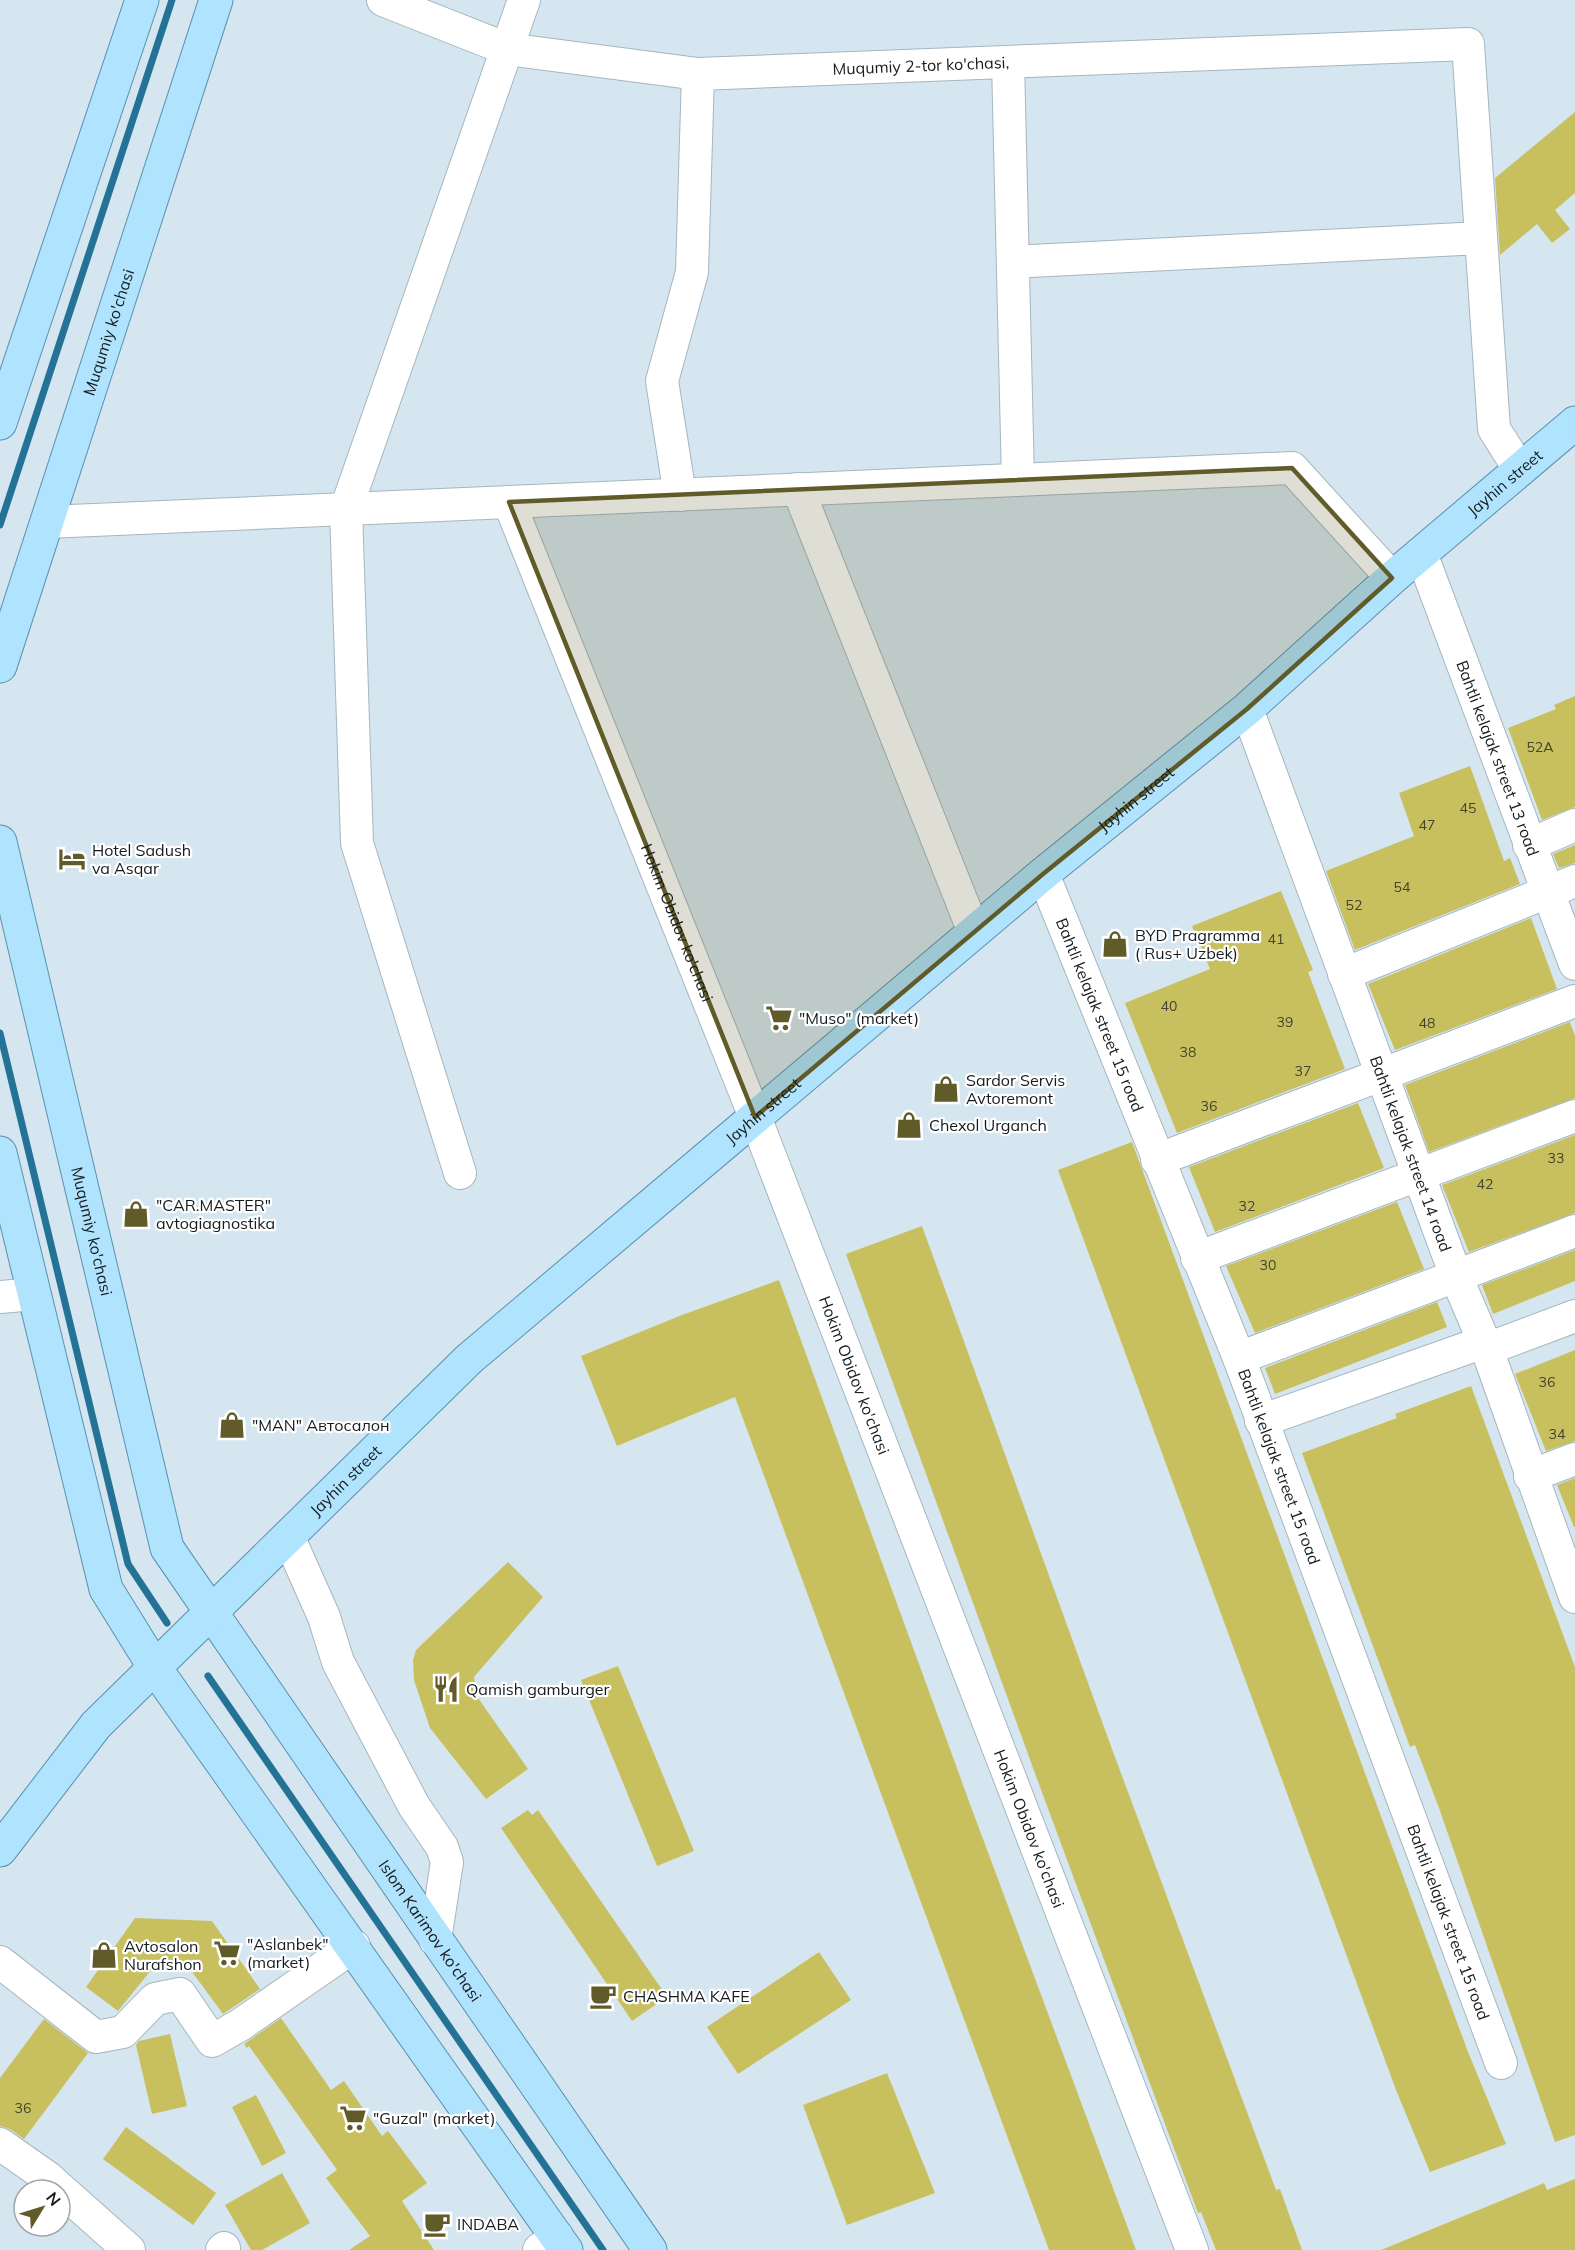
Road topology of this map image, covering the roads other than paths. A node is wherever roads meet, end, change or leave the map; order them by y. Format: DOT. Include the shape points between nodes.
graph roads {
  1 [pos="142,0"];
  2 [pos="216,0"];
  3 [pos="383,0"];
  4 [pos="524,0"];
  5 [pos="507,49"];
  6 [pos="1008,62"];
  7 [pos="698,74"];
  8 [pos="1481,238"];
  9 [pos="1013,262"];
  10 [pos="0,423"];
  11 [pos="1575,423"];
  12 [pos="1520,470"];
  13 [pos="1018,480"];
  14 [pos="798,489"];
  15 [pos="680,495"];
  16 [pos="509,502"];
  17 [pos="346,509"];
  18 [pos="47,522"];
  19 [pos="1421,553"];
  20 [pos="1392,578"];
  21 [pos="0,666"];
  22 [pos="1247,709"];
  23 [pos="1575,825"];
  24 [pos="0,842"];
  25 [pos="1529,845"];
  26 [pos="1043,873"];
  27 [pos="1561,886"];
  28 [pos="974,932"];
  29 [pos="1575,964"];
  30 [pos="1344,974"];
  31 [pos="1575,1001"];
  32 [pos="1381,1073"];
  33 [pos="1575,1116"];
  34 [pos="755,1117"];
  35 [pos="0,1153"];
  36 [pos="1157,1160"];
  37 [pos="460,1173"];
  38 [pos="1419,1176"];
  39 [pos="1575,1231"];
  40 [pos="1197,1258"];
  41 [pos="1456,1276"];
  42 [pos="34,1294"];
  43 [pos="0,1297"];
  44 [pos="1575,1316"];
  45 [pos="1486,1346"];
  46 [pos="1239,1358"];
  47 [pos="1261,1421"];
  48 [pos="1575,1459"];
  49 [pos="1530,1476"];
  50 [pos="288,1536"];
  51 [pos="1572,1582"];
  52 [pos="209,1612"];
  53 [pos="154,1668"];
  54 [pos="0,1850"];
  55 [pos="435,1940"];
  56 [pos="354,1946"];
  57 [pos="0,1962"];
  58 [pos="1501,2063"];
  59 [pos="0,2144"];
  60 [pos="554,2246"];
  61 [pos="129,2250"];
  62 [pos="650,2250"];
  63 [pos="1192,2250"];
  1 -- 10 [label="main road"];
  2 -- 18 [label="main road, Muqumiy ko'chasi"];
  3 -- 5 [label="street, Muqumiy 2-tor ko'chasi,"];
  4 -- 5 [label="street"];
  5 -- 7 [label="street, Muqumiy 2-tor ko'chasi,"];
  5 -- 17 [label="street"];
  6 -- 7 [label="street, Muqumiy 2-tor ko'chasi,"];
  6 -- 8 [label="street, Muqumiy 2-tor ko'chasi," via="1468,44"];
  6 -- 9 [label="street"];
  7 -- 15 [label="street" via="692,272 662,381"];
  8 -- 9 [label="street"];
  8 -- 12 [label="street" via="1494,429"];
  9 -- 13 [label="street"];
  11 -- 12 [label="main road, Jayhin street"];
  12 -- 19 [label="main road, Jayhin street"];
  13 -- 14 [label="street"];
  13 -- 20 [label="street" via="1292,468"];
  14 -- 15 [label="street"];
  14 -- 28 [label="street"];
  15 -- 16 [label="street"];
  16 -- 17 [label="street"];
  16 -- 34 [label="street, Hokim Obidov ko'chasi"];
  17 -- 18 [label="street"];
  17 -- 37 [label="street" via="357,843"];
  18 -- 21 [label="main road, Muqumiy ko'chasi"];
  19 -- 20 [label="main road, Jayhin street"];
  19 -- 25 [label="street, Bahtli kelajak street 13 road"];
  20 -- 22 [label="main road, Jayhin street"];
  22 -- 26 [label="main road, Jayhin street"];
  22 -- 30 [label="street, Bahtli kelajak street 14 road"];
  23 -- 25 [label="street"];
  24 -- 52 [label="main road, Muqumiy ko'chasi" via="167,1548"];
  25 -- 27 [label="street, Bahtli kelajak street 13 road"];
  26 -- 28 [label="main road, Jayhin street"];
  26 -- 36 [label="street, Bahtli kelajak street 15 road"];
  27 -- 29 [label="street, Bahtli kelajak street 13 road"];
  27 -- 30 [label="street"];
  28 -- 34 [label="main road, Jayhin street"];
  30 -- 32 [label="street, Bahtli kelajak street 14 road"];
  31 -- 32 [label="street"];
  32 -- 36 [label="street"];
  32 -- 38 [label="street, Bahtli kelajak street 14 road"];
  33 -- 38 [label="street"];
  34 -- 50 [label="main road, Jayhin street" via="469,1359"];
  34 -- 63 [label="street, Hokim Obidov ko'chasi"];
  35 -- 42 [label="main road"];
  36 -- 40 [label="street, Bahtli kelajak street 15 road"];
  38 -- 40 [label="street"];
  38 -- 41 [label="street, Bahtli kelajak street 14 road"];
  39 -- 41 [label="street"];
  40 -- 46 [label="street, Bahtli kelajak street 15 road"];
  41 -- 45 [label="street, Bahtli kelajak street 14 road"];
  41 -- 46 [label="street"];
  42 -- 43 [label="street"];
  42 -- 53 [label="main road" via="106,1589"];
  44 -- 45 [label="street"];
  45 -- 47 [label="street"];
  45 -- 49 [label="street, Bahtli kelajak street 14 road"];
  46 -- 47 [label="street, Bahtli kelajak street 15 road"];
  47 -- 58 [label="street, Bahtli kelajak street 15 road"];
  48 -- 49 [label="street"];
  49 -- 51 [label="street, Bahtli kelajak street 14 road"];
  50 -- 52 [label="main road, Jayhin street"];
  50 -- 55 [label="street" via="324,1617 338,1662 414,1806 442,1847 447,1862"];
  52 -- 53 [label="main road, Jayhin street"];
  52 -- 55 [label="main road, Islom Karimov ko'chasi"];
  53 -- 54 [label="main road, Jayhin street" via="96,1725"];
  53 -- 56 [label="main road"];
  55 -- 62 [label="main road, Islom Karimov ko'chasi"];
  56 -- 57 [label="street" via="212,2041 180,1994 155,1999 123,2032 96,2037"];
  56 -- 60 [label="main road"];
  59 -- 61 [label="street" via="47,2177"];
}
